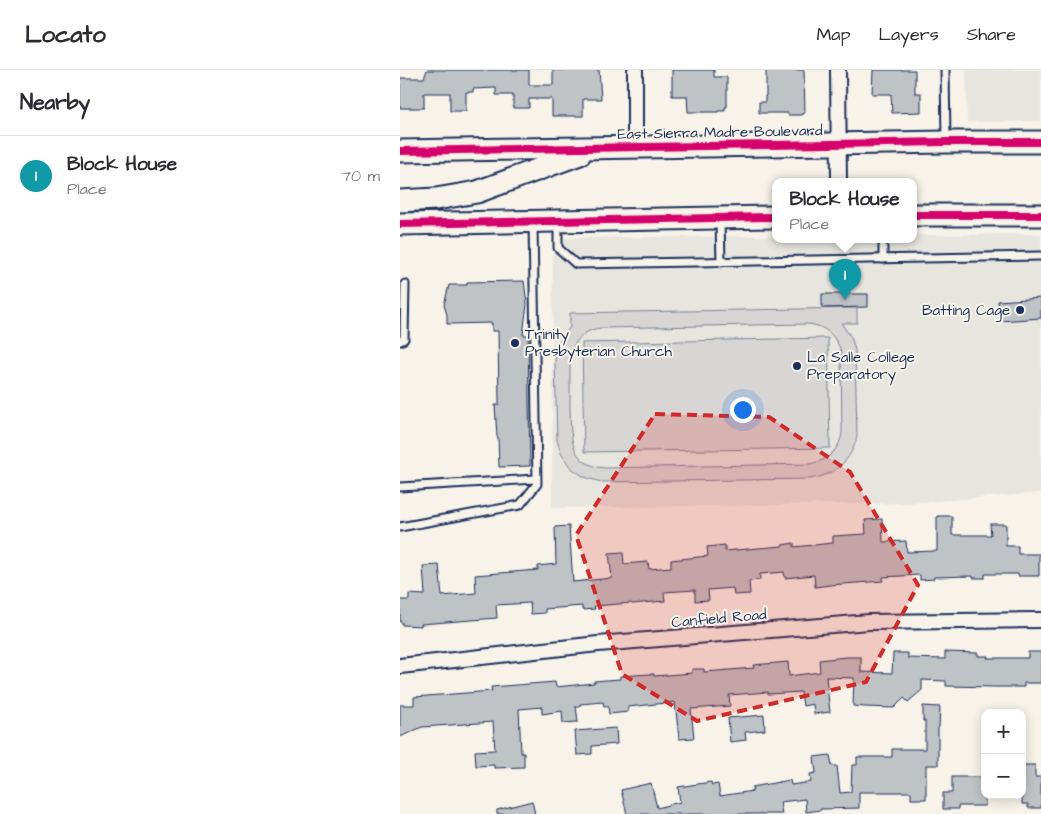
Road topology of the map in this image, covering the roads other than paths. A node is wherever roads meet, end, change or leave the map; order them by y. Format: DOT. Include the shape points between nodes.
graph roads {
  1 [pos="635,70"];
  2 [pos="838,70"];
  3 [pos="946,70"];
  4 [pos="946,142"];
  5 [pos="1041,142"];
  6 [pos="839,144"];
  7 [pos="635,147"];
  8 [pos="596,148"];
  9 [pos="400,151"];
  10 [pos="839,178"];
  11 [pos="400,202"];
  12 [pos="917,215"];
  13 [pos="1041,215"];
  14 [pos="772,217"];
  15 [pos="720,218"];
  16 [pos="1041,219"];
  17 [pos="533,222"];
  18 [pos="558,222"];
  19 [pos="400,224"];
  20 [pos="883,243"];
  21 [pos="1041,256"];
  22 [pos="883,259"];
  23 [pos="722,262"];
  24 [pos="405,284"];
  25 [pos="400,341"];
  26 [pos="536,478"];
  27 [pos="400,487"];
  28 [pos="400,527"];
  29 [pos="1041,620"];
  30 [pos="400,666"];
  1 -- 7 [label="street"];
  2 -- 6 [label="street"];
  3 -- 4 [label="lane"];
  4 -- 5 [label="main road, East Sierra Madre Boulevard"];
  4 -- 6 [label="main road, East Sierra Madre Boulevard"];
  6 -- 7 [label="main road, East Sierra Madre Boulevard"];
  6 -- 10 [label="street"];
  7 -- 8 [label="main road, East Sierra Madre Boulevard"];
  8 -- 9 [label="main road, East Sierra Madre Boulevard"];
  8 -- 11 [label="main road" via="477,192 436,200"];
  12 -- 13 [label="main road"];
  13 -- 16 [label="lane"];
  14 -- 15 [label="main road"];
  15 -- 18 [label="main road"];
  15 -- 23 [label="lane"];
  17 -- 18 [label="main road"];
  17 -- 19 [label="main road"];
  17 -- 26 [label="lane"];
  18 -- 23 [label="lane" via="558,248 576,264"];
  20 -- 22 [label="lane"];
  21 -- 22 [label="lane"];
  22 -- 23 [label="lane"];
  24 -- 25 [label="lane" via="404,339"];
  26 -- 27 [label="lane"];
  26 -- 28 [label="lane" via="537,484 520,505"];
  29 -- 30 [label="street, Canfield Road" via="869,622 598,644"];
}
